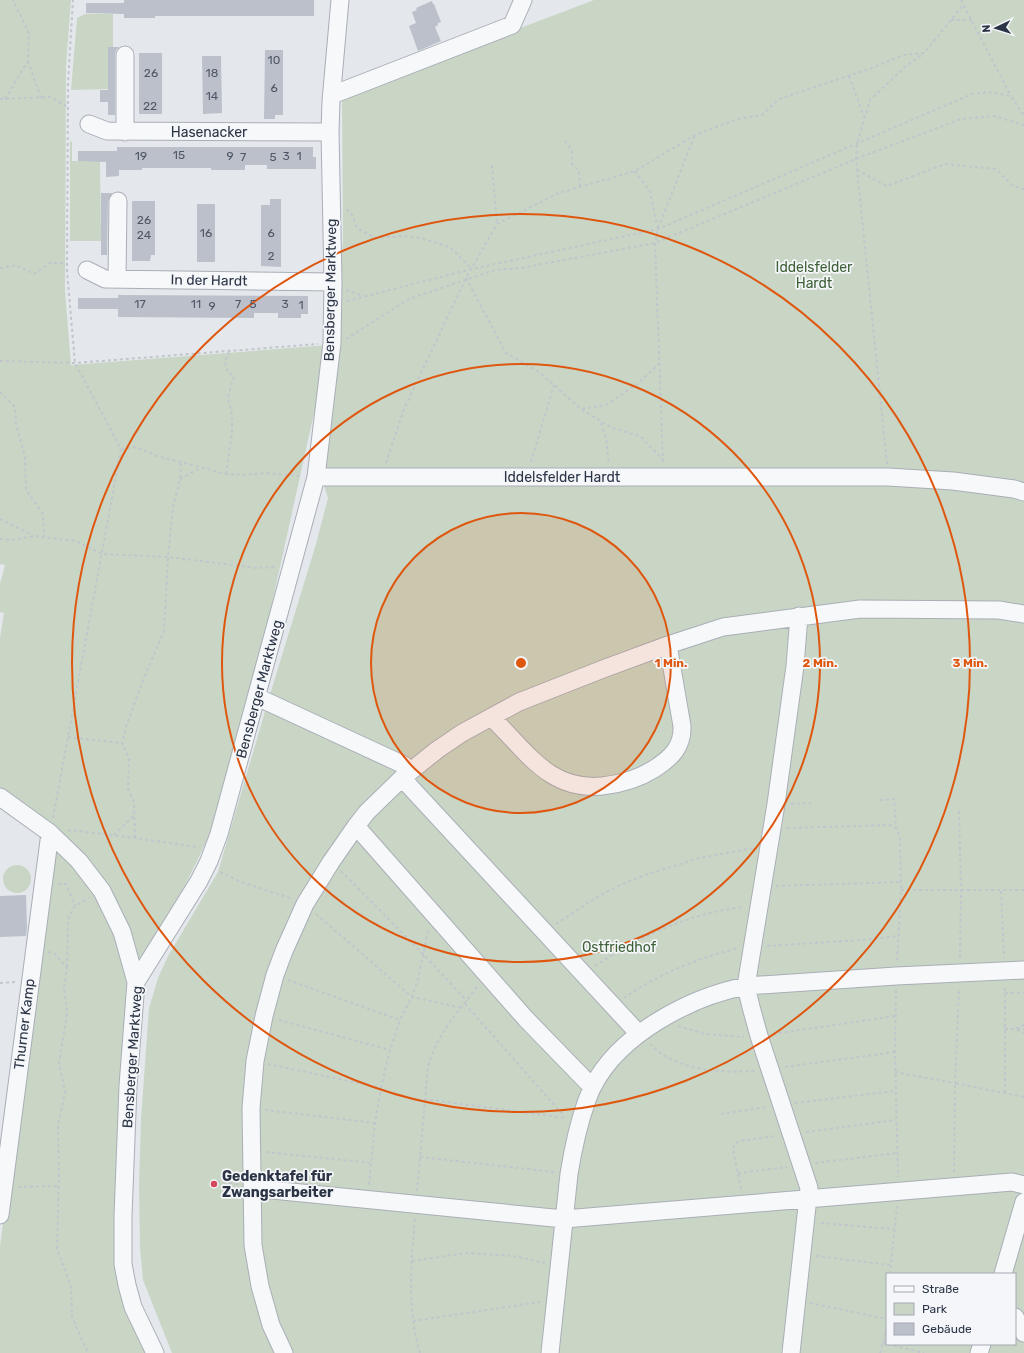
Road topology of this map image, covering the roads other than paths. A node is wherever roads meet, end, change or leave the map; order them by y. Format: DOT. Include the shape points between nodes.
graph roads {
  1 [pos="340,0"];
  2 [pos="523,0"];
  3 [pos="125,55"];
  4 [pos="332,95"];
  5 [pos="89,124"];
  6 [pos="125,132"];
  7 [pos="330,132"];
  8 [pos="118,200"];
  9 [pos="87,270"];
  10 [pos="117,279"];
  11 [pos="333,282"];
  12 [pos="316,477"];
  13 [pos="1024,492"];
  14 [pos="1024,614"];
  15 [pos="799,616"];
  16 [pos="668,645"];
  17 [pos="257,697"];
  18 [pos="491,717"];
  19 [pos="406,774"];
  20 [pos="0,797"];
  21 [pos="356,826"];
  22 [pos="52,835"];
  23 [pos="1024,970"];
  24 [pos="136,982"];
  25 [pos="746,986"];
  26 [pos="639,1034"];
  27 [pos="592,1087"];
  28 [pos="1024,1185"];
  29 [pos="2,1187"];
  30 [pos="252,1188"];
  31 [pos="808,1198"];
  32 [pos="1024,1202"];
  33 [pos="0,1215"];
  34 [pos="564,1219"];
  35 [pos="1003,1273"];
  36 [pos="155,1353"];
  37 [pos="284,1353"];
  38 [pos="550,1353"];
  39 [pos="791,1353"];
  1 -- 4 [label="street, Bensberger Marktweg"];
  2 -- 4 [label="street" via="512,25"];
  3 -- 6 [label="street"];
  4 -- 7 [label="street, Bensberger Marktweg"];
  5 -- 6 [label="street, Hasenacker" via="107,131"];
  6 -- 7 [label="street, Hasenacker"];
  7 -- 11 [label="street, Bensberger Marktweg"];
  8 -- 10 [label="street"];
  9 -- 10 [label="street, In der Hardt" via="105,279"];
  10 -- 11 [label="street, In der Hardt"];
  11 -- 12 [label="street, Bensberger Marktweg" via="332,343"];
  12 -- 13 [label="street, Iddelsfelder Hardt" via="610,477 663,468 953,481"];
  12 -- 17 [label="street, Bensberger Marktweg"];
  14 -- 15 [label="street" via="999,610 860,610"];
  15 -- 16 [label="street" via="723,627"];
  15 -- 25 [label="street" via="795,666 773,829"];
  16 -- 18 [label="street" via="561,684"];
  16 -- 18 [label="street" via="682,735 677,748 669,757 644,775 613,785 586,787 570,784 545,771"];
  17 -- 19 [label="street" via="404,765"];
  17 -- 24 [label="street, Bensberger Marktweg" via="227,809 209,861"];
  18 -- 19 [label="street" via="462,733"];
  19 -- 21 [label="street"];
  19 -- 26 [label="street" via="545,933"];
  20 -- 22 [label="street"];
  21 -- 27 [label="street" via="526,1019"];
  21 -- 30 [label="street" via="305,904 275,975 255,1061 251,1108"];
  22 -- 24 [label="street" via="79,861 102,891 122,932"];
  22 -- 29 [label="street, Thurner Kamp" via="43,881"];
  23 -- 25 [label="street"];
  24 -- 36 [label="street, Bensberger Marktweg" via="122,1216 123,1264 133,1306"];
  25 -- 26 [label="street" via="709,996 664,1017"];
  25 -- 31 [label="street" via="759,1036 809,1188"];
  26 -- 27 [label="street" via="605,1066"];
  27 -- 34 [label="street" via="573,1120"];
  28 -- 31 [label="street" via="1012,1182"];
  29 -- 33 [label="street, Thurner Kamp"];
  30 -- 34 [label="street"];
  30 -- 37 [label="street" via="253,1245 260,1286 271,1324"];
  31 -- 34 [label="street"];
  31 -- 39 [label="street"];
  32 -- 35 [label="street"];
  34 -- 38 [label="street"];
}
